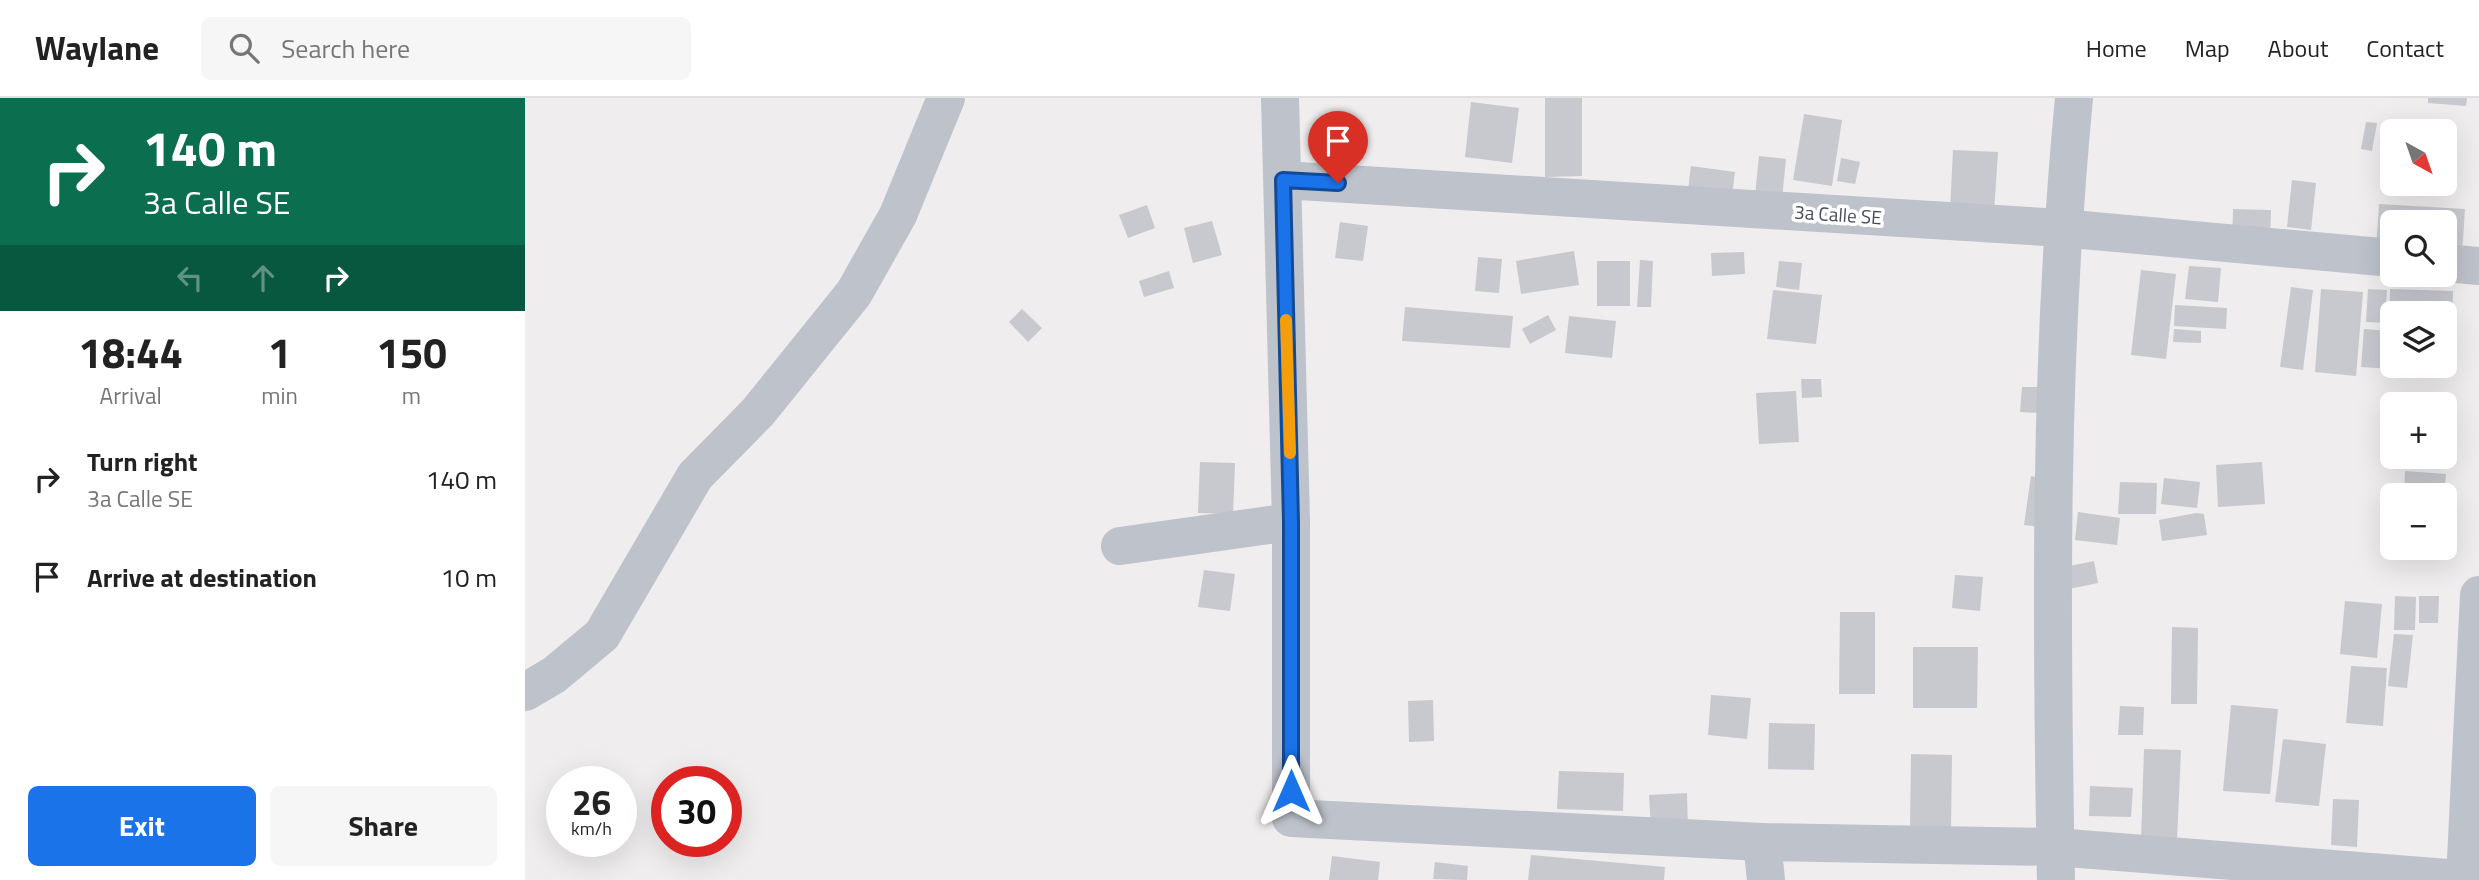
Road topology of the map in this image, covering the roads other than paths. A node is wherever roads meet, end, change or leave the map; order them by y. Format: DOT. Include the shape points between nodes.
graph roads {
  1 [pos="946,98"];
  2 [pos="1280,98"];
  3 [pos="2074,98"];
  4 [pos="1283,180"];
  5 [pos="2061,228"];
  6 [pos="2380,257"];
  7 [pos="2457,264"];
  8 [pos="2479,266"];
  9 [pos="1291,522"];
  10 [pos="1120,546"];
  11 [pos="2479,595"];
  12 [pos="525,692"];
  13 [pos="1762,842"];
  14 [pos="2055,864"];
  15 [pos="1766,880"];
  16 [pos="2465,880"];
  17 [pos="2473,880"];
  1 -- 12 [label="street" via="898,215 854,293 758,412 695,477 602,635 554,675"];
  2 -- 4 [label="street"];
  3 -- 5 [label="street"];
  4 -- 5 [label="street, 3a Calle SE"];
  4 -- 9 [label="street"];
  5 -- 6 [label="street, 3a Calle SE"];
  5 -- 14 [label="street" via="2051,562"];
  7 -- 8 [label="street"];
  9 -- 10 [label="street"];
  9 -- 13 [label="street" via="1290,818"];
  11 -- 16 [label="street"];
  13 -- 14 [label="street"];
  13 -- 15 [label="street"];
  14 -- 16 [label="street"];
  16 -- 17 [label="street"];
}
